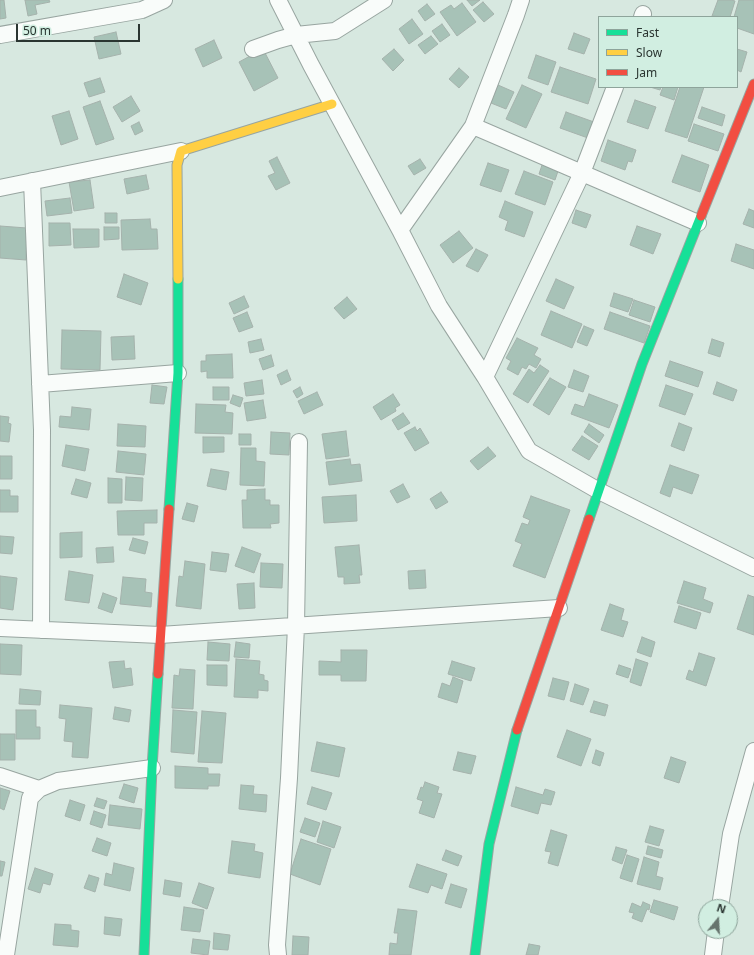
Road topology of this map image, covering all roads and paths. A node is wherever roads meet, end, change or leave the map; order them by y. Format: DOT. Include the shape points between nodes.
graph roads {
  1 [pos="164,0"];
  2 [pos="278,0"];
  3 [pos="384,0"];
  4 [pos="521,0"];
  5 [pos="0,35"];
  6 [pos="296,35"];
  7 [pos="253,49"];
  8 [pos="754,84"];
  9 [pos="615,88"];
  10 [pos="332,104"];
  11 [pos="473,126"];
  12 [pos="181,151"];
  13 [pos="582,173"];
  14 [pos="32,181"];
  15 [pos="0,188"];
  16 [pos="698,223"];
  17 [pos="400,230"];
  18 [pos="178,373"];
  19 [pos="484,377"];
  20 [pos="40,384"];
  21 [pos="299,442"];
  22 [pos="598,491"];
  23 [pos="754,568"];
  24 [pos="559,608"];
  25 [pos="296,626"];
  26 [pos="0,628"];
  27 [pos="40,630"];
  28 [pos="160,635"];
  29 [pos="754,751"];
  30 [pos="152,768"];
  31 [pos="0,776"];
  32 [pos="39,789"];
  33 [pos="721,899"];
  34 [pos="715,939"];
  35 [pos="6,955"];
  36 [pos="144,955"];
  37 [pos="278,955"];
  38 [pos="475,955"];
  39 [pos="713,955"];
  1 -- 5 [label="street" via="142,10"];
  2 -- 6 [label="street"];
  3 -- 6 [label="street" via="335,31"];
  4 -- 11 [label="street"];
  6 -- 7 [label="street"];
  6 -- 10 [label="street"];
  8 -- 16 [label="street"];
  9 -- 13 [label="street"];
  10 -- 12 [label="street"];
  10 -- 17 [label="street"];
  11 -- 13 [label="street"];
  11 -- 17 [label="street"];
  12 -- 14 [label="street"];
  12 -- 18 [label="street" via="177,165"];
  13 -- 16 [label="street"];
  13 -- 19 [label="street"];
  14 -- 15 [label="street"];
  14 -- 20 [label="street"];
  16 -- 22 [label="street" via="642,364"];
  17 -- 19 [label="street" via="439,306"];
  18 -- 20 [label="street"];
  18 -- 28 [label="street"];
  19 -- 22 [label="street" via="529,451"];
  20 -- 27 [label="street"];
  21 -- 25 [label="street"];
  22 -- 23 [label="street"];
  22 -- 24 [label="street"];
  24 -- 25 [label="street"];
  24 -- 38 [label="street" via="518,726 489,844"];
  25 -- 28 [label="street"];
  25 -- 37 [label="street"];
  26 -- 27 [label="street"];
  27 -- 28 [label="street"];
  28 -- 30 [label="street"];
  29 -- 33 [label="street" via="731,834"];
  30 -- 32 [label="street" via="58,781"];
  30 -- 36 [label="street"];
  31 -- 32 [label="street"];
  32 -- 35 [label="street" via="30,798"];
  34 -- 39 [label="street"];
}
